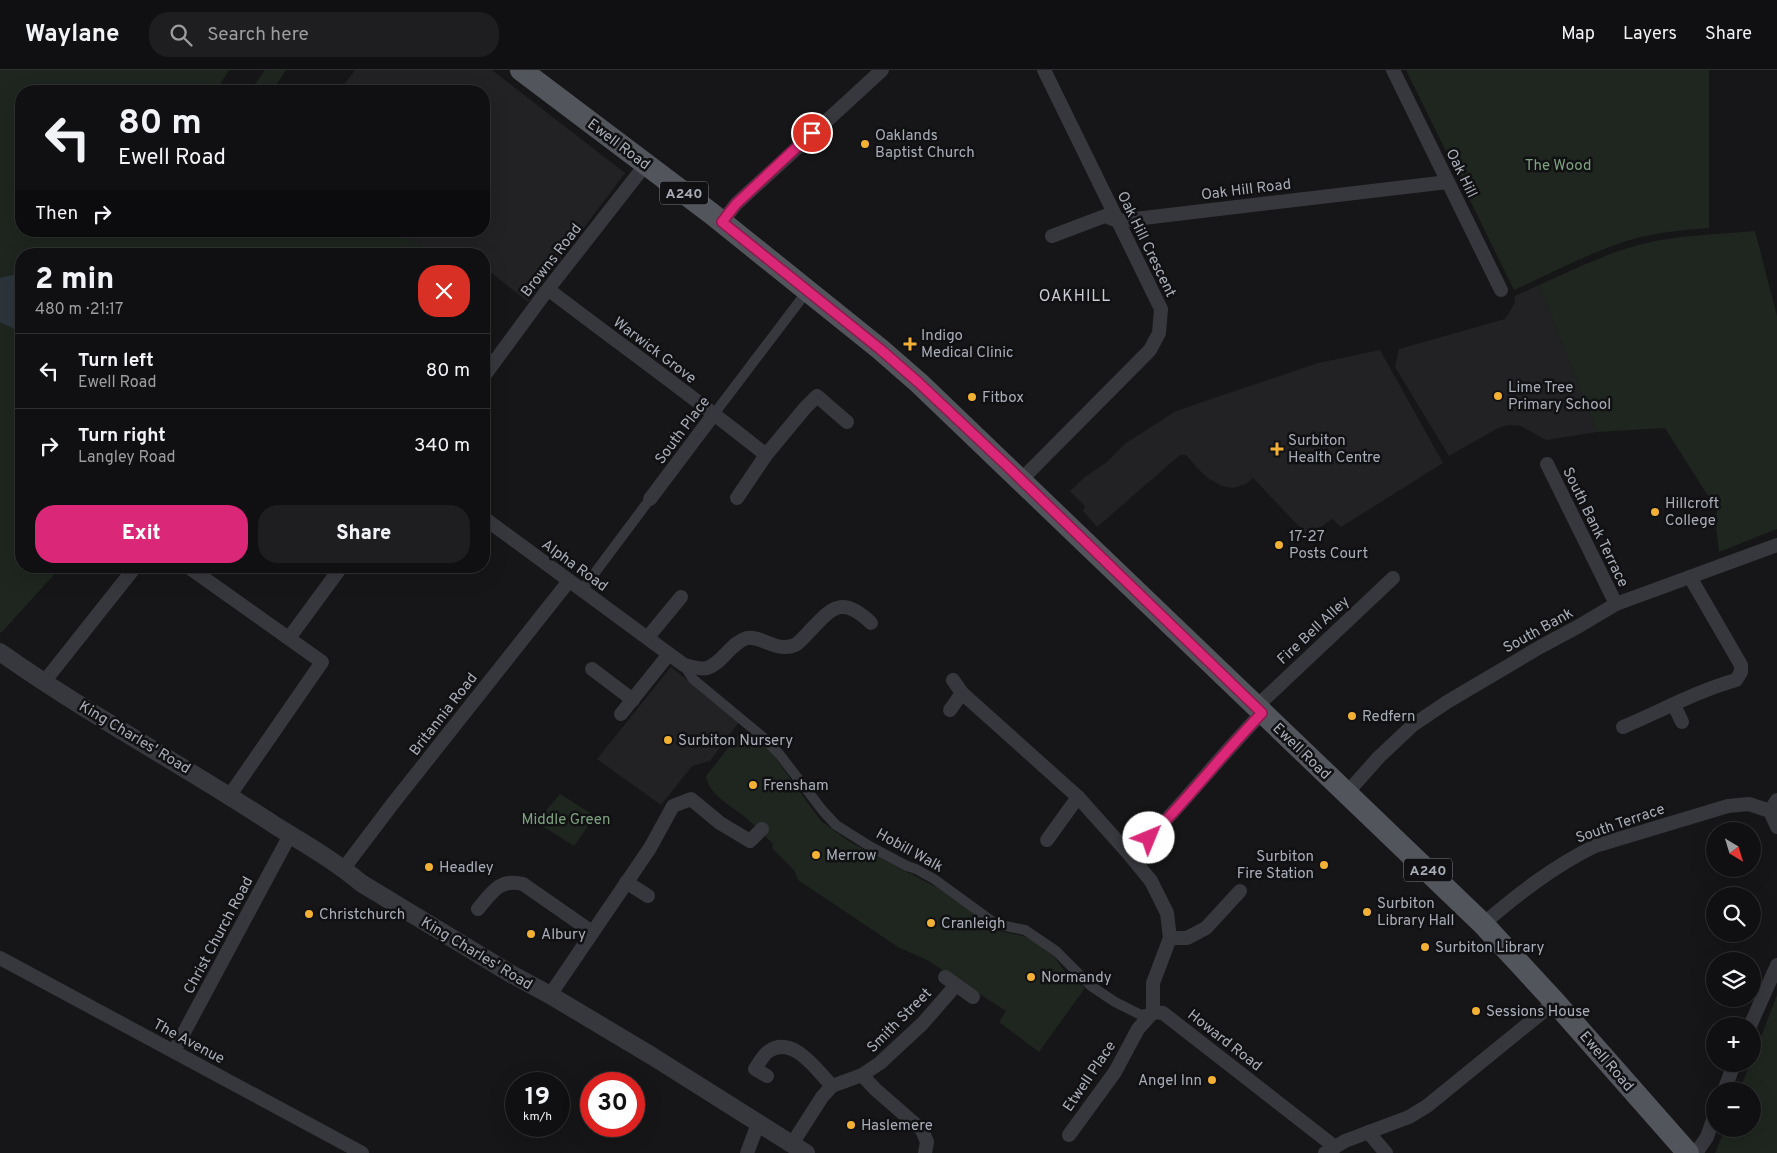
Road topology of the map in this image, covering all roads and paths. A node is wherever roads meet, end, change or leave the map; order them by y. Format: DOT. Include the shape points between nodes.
graph roads {
  1 [pos="521,70"];
  2 [pos="882,70"];
  3 [pos="1044,70"];
  4 [pos="1393,70"];
  5 [pos="646,164"];
  6 [pos="1448,182"];
  7 [pos="1118,221"];
  8 [pos="722,222"];
  9 [pos="1052,236"];
  10 [pos="549,290"];
  11 [pos="808,290"];
  12 [pos="1501,290"];
  13 [pos="490,368"];
  14 [pos="714,414"];
  15 [pos="848,422"];
  16 [pos="766,455"];
  17 [pos="1547,464"];
  18 [pos="1021,480"];
  19 [pos="737,498"];
  20 [pos="650,499"];
  21 [pos="490,522"];
  22 [pos="1777,545"];
  23 [pos="130,573"];
  24 [pos="197,573"];
  25 [pos="337,573"];
  26 [pos="1690,577"];
  27 [pos="1393,578"];
  28 [pos="569,581"];
  29 [pos="582,590"];
  30 [pos="681,596"];
  31 [pos="1616,604"];
  32 [pos="871,623"];
  33 [pos="648,637"];
  34 [pos="289,638"];
  35 [pos="0,652"];
  36 [pos="669,654"];
  37 [pos="684,665"];
  38 [pos="592,668"];
  39 [pos="953,680"];
  40 [pos="44,682"];
  41 [pos="962,693"];
  42 [pos="634,700"];
  43 [pos="1674,705"];
  44 [pos="950,710"];
  45 [pos="1259,710"];
  46 [pos="621,714"];
  47 [pos="1682,722"];
  48 [pos="1623,727"];
  49 [pos="1346,794"];
  50 [pos="230,795"];
  51 [pos="1078,797"];
  52 [pos="1773,806"];
  53 [pos="1777,827"];
  54 [pos="762,829"];
  55 [pos="290,835"];
  56 [pos="1149,838"];
  57 [pos="1048,840"];
  58 [pos="344,868"];
  59 [pos="626,882"];
  60 [pos="1240,892"];
  61 [pos="648,896"];
  62 [pos="478,910"];
  63 [pos="1483,924"];
  64 [pos="592,932"];
  65 [pos="1170,938"];
  66 [pos="0,958"];
  67 [pos="1777,965"];
  68 [pos="550,995"];
  69 [pos="973,997"];
  70 [pos="1555,1002"];
  71 [pos="1153,1012"];
  72 [pos="1754,1017"];
  73 [pos="174,1051"];
  74 [pos="757,1070"];
  75 [pos="862,1075"];
  76 [pos="832,1086"];
  77 [pos="758,1124"];
  78 [pos="1368,1132"];
  79 [pos="1069,1135"];
  80 [pos="1707,1137"];
  81 [pos="799,1148"];
  82 [pos="1330,1150"];
  83 [pos="362,1153"];
  84 [pos="747,1153"];
  85 [pos="925,1153"];
  86 [pos="1386,1153"];
  87 [pos="1688,1153"];
  88 [pos="1696,1153"];
  1 -- 5 [label="main road, Ewell Road / A240"];
  2 -- 8 [label="street" via="736,204"];
  3 -- 7 [label="street, Oak Hill Crescent"];
  4 -- 6 [label="street, Oak Hill"];
  5 -- 8 [label="main road, Ewell Road / A240"];
  5 -- 10 [label="street, Browns Road"];
  6 -- 7 [label="street, Oak Hill Road"];
  6 -- 12 [label="street, Oak Hill"];
  7 -- 9 [label="street, Oak Hill Road" via="1105,216"];
  7 -- 18 [label="street, Oak Hill Crescent" via="1161,309 1159,333 1150,350"];
  8 -- 11 [label="main road, Ewell Road / A240"];
  10 -- 13 [label="street, Browns Road"];
  10 -- 14 [label="street, Warwick Grove"];
  11 -- 14 [label="street, South Place"];
  11 -- 18 [label="main road, Ewell Road / A240" via="919,383"];
  14 -- 16 [label="street, Warwick Grove"];
  14 -- 20 [label="street, South Place"];
  15 -- 16 [label="street" via="817,396"];
  16 -- 19 [label="street"];
  17 -- 31 [label="street, South Bank Terrace"];
  18 -- 45 [label="main road, Ewell Road / A240"];
  20 -- 29 [label="street, South Place"];
  21 -- 28 [label="street, Alpha Road"];
  22 -- 26 [label="street, South Bank"];
  23 -- 40 [label="street"];
  24 -- 34 [label="street"];
  25 -- 34 [label="street"];
  26 -- 31 [label="street, South Bank"];
  26 -- 43 [label="street" via="1741,665 1741,672 1736,680"];
  27 -- 45 [label="street, Fire Bell Alley"];
  28 -- 29 [label="street, Alpha Road"];
  28 -- 58 [label="street, Britannia Road"];
  29 -- 33 [label="street, Alpha Road"];
  30 -- 33 [label="street"];
  31 -- 49 [label="street, South Bank" via="1482,680 1413,725"];
  32 -- 37 [label="street" via="852,608 838,607 827,612 796,645 785,648 750,637 738,642 706,668"];
  33 -- 36 [label="street, Alpha Road"];
  34 -- 50 [label="street" via="322,662"];
  35 -- 40 [label="street, King Charles' Road"];
  36 -- 37 [label="street, Alpha Road"];
  36 -- 42 [label="street"];
  37 -- 71 [label="street, Hobill Walk" via="693,679 764,738 836,824 871,847 934,880 996,924 1025,930 1056,951 1091,986 1115,1002 1141,1015"];
  38 -- 42 [label="street"];
  39 -- 41 [label="street"];
  40 -- 50 [label="street, King Charles' Road"];
  41 -- 44 [label="street"];
  41 -- 51 [label="street"];
  42 -- 46 [label="street"];
  43 -- 47 [label="street"];
  43 -- 48 [label="street"];
  45 -- 49 [label="main road, Ewell Road / A240"];
  45 -- 56 [label="street, Fire Bell Alley"];
  49 -- 63 [label="main road, Ewell Road / A240"];
  50 -- 55 [label="street, King Charles' Road"];
  51 -- 57 [label="street"];
  51 -- 65 [label="street" via="1151,881 1167,913"];
  52 -- 53 [label="street, South Terrace"];
  52 -- 63 [label="street, South Terrace" via="1728,806 1595,846 1575,855 1532,884"];
  54 -- 59 [label="street" via="750,841 720,823 691,799 673,806 650,848"];
  55 -- 58 [label="street, King Charles' Road"];
  55 -- 73 [label="street, Christ Church Road"];
  58 -- 68 [label="street, King Charles' Road" via="362,883"];
  59 -- 61 [label="street"];
  59 -- 64 [label="street"];
  60 -- 65 [label="street" via="1206,928 1187,938"];
  62 -- 64 [label="street" via="500,885 512,881 524,884"];
  63 -- 70 [label="main road, Ewell Road / A240"];
  64 -- 68 [label="street"];
  65 -- 71 [label="street" via="1153,983"];
  66 -- 73 [label="street, The Avenue"];
  67 -- 72 [label="street"];
  68 -- 77 [label="street, King Charles' Road"];
  69 -- 75 [label="street, Smith Street" via="950,981 923,1023 880,1063"];
  70 -- 78 [label="street" via="1427,1106 1409,1117"];
  70 -- 87 [label="main road, Ewell Road / A240"];
  71 -- 79 [label="street, Etwell Place" via="1138,1029 1115,1072"];
  71 -- 82 [label="street, Howard Road" via="1163,1013"];
  73 -- 83 [label="street, The Avenue"];
  74 -- 76 [label="street" via="768,1052 781,1046 798,1051"];
  75 -- 76 [label="street, Smith Street"];
  75 -- 85 [label="street" via="922,1130 927,1142"];
  76 -- 81 [label="street" via="822,1097"];
  77 -- 81 [label="street, King Charles' Road"];
  77 -- 84 [label="street"];
  78 -- 82 [label="street"];
  78 -- 86 [label="street"];
  80 -- 88 [label="street"];
}
